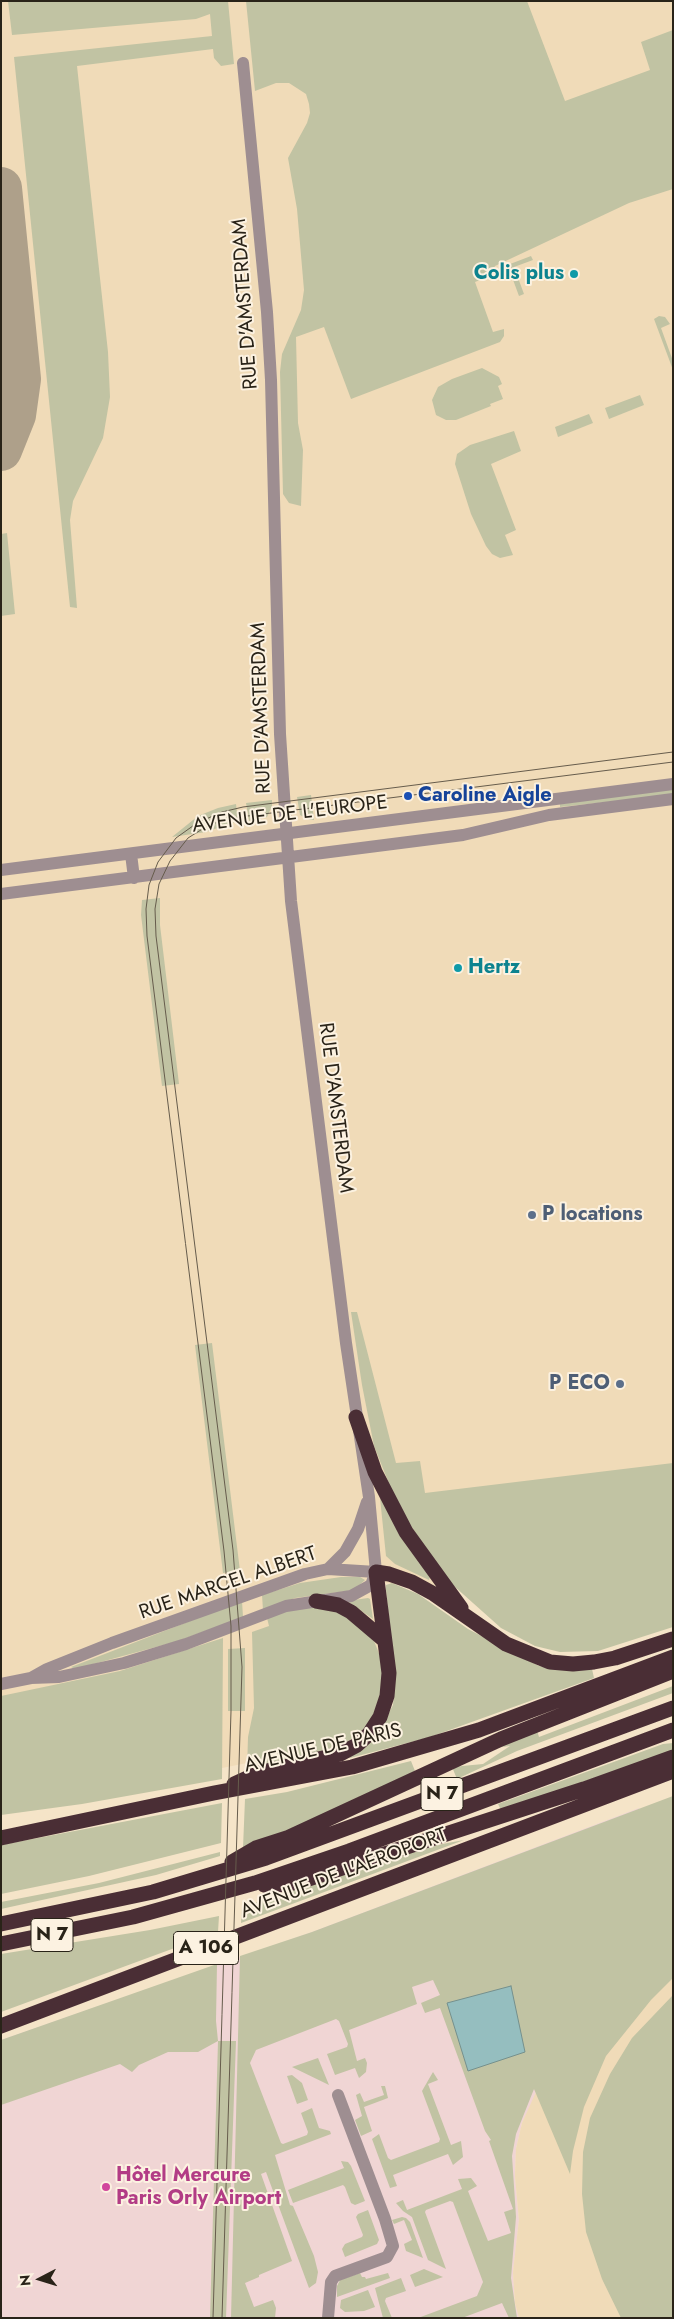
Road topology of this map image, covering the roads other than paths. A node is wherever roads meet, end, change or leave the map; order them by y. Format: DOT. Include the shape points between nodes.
graph roads {
  1 [pos="243,63"];
  2 [pos="673,784"];
  3 [pos="673,799"];
  4 [pos="286,834"];
  5 [pos="131,854"];
  6 [pos="288,858"];
  7 [pos="1,870"];
  8 [pos="134,878"];
  9 [pos="1,894"];
  10 [pos="356,1417"];
  11 [pos="369,1497"];
  12 [pos="328,1568"];
  13 [pos="376,1572"];
  14 [pos="316,1601"];
  15 [pos="469,1619"];
  16 [pos="384,1640"];
  17 [pos="673,1640"];
  18 [pos="673,1657"];
  19 [pos="673,1671"];
  20 [pos="31,1678"];
  21 [pos="1,1684"];
  22 [pos="673,1708"];
  23 [pos="673,1730"];
  24 [pos="673,1757"];
  25 [pos="673,1771"];
  26 [pos="214,1793"];
  27 [pos="1,1838"];
  28 [pos="208,1875"];
  29 [pos="255,1884"];
  30 [pos="1,1924"];
  31 [pos="1,1944"];
  32 [pos="1,2026"];
  33 [pos="338,2095"];
  34 [pos="328,2318"];
  1 -- 4 [label="street, RUE D'AMSTERDAM" via="264,270 270,370 280,734"];
  2 -- 4 [label="street, AVENUE DE L'EUROPE"];
  3 -- 6 [label="street, AVENUE DE L'EUROPE" via="549,815 463,835"];
  4 -- 5 [label="street, AVENUE DE L'EUROPE"];
  4 -- 6 [label="street, RUE D'AMSTERDAM"];
  5 -- 7 [label="street, AVENUE DE L'EUROPE"];
  5 -- 8 [label="street"];
  6 -- 8 [label="street, AVENUE DE L'EUROPE"];
  6 -- 10 [label="street, RUE D'AMSTERDAM"];
  8 -- 9 [label="street, AVENUE DE L'EUROPE"];
  10 -- 11 [label="street, RUE D'AMSTERDAM"];
  10 -- 15 [label="highway" via="375,1472 406,1532"];
  11 -- 12 [label="street, RUE D'AMSTERDAM" via="358,1529 345,1552"];
  11 -- 13 [label="street, RUE D'AMSTERDAM"];
  12 -- 13 [label="street, RUE MARCEL ALBERT"];
  12 -- 20 [label="street, RUE MARCEL ALBERT" via="112,1643 47,1668"];
  13 -- 14 [label="street, RUE MARCEL ALBERT" via="374,1581 366,1589 351,1596"];
  13 -- 15 [label="highway" via="412,1582"];
  13 -- 16 [label="highway"];
  14 -- 16 [label="highway" via="338,1605 352,1612"];
  14 -- 20 [label="street, RUE MARCEL ALBERT" via="286,1606 186,1644 124,1663 59,1678"];
  15 -- 17 [label="highway" via="506,1644 550,1662 594,1662"];
  16 -- 26 [label="highway" via="389,1673 387,1696 380,1717 357,1745 340,1754 258,1773"];
  18 -- 26 [label="highway, AVENUE DE PARIS" via="479,1730 352,1767"];
  19 -- 28 [label="highway" via="501,1738 288,1838 256,1848"];
  20 -- 21 [label="street, RUE MARCEL ALBERT"];
  22 -- 28 [label="highway, N 7" via="313,1842"];
  23 -- 29 [label="highway, N 7"];
  24 -- 29 [label="highway" via="299,1882 272,1886"];
  25 -- 32 [label="highway, AVENUE DE L'AÉROPORT / A 106"];
  26 -- 27 [label="highway, AVENUE DE PARIS"];
  28 -- 30 [label="highway, N 7" via="153,1892"];
  29 -- 31 [label="highway, N 7" via="133,1917"];
  33 -- 34 [label="street" via="388,2226 392,2246 386,2257 335,2276 331,2282"];
}
